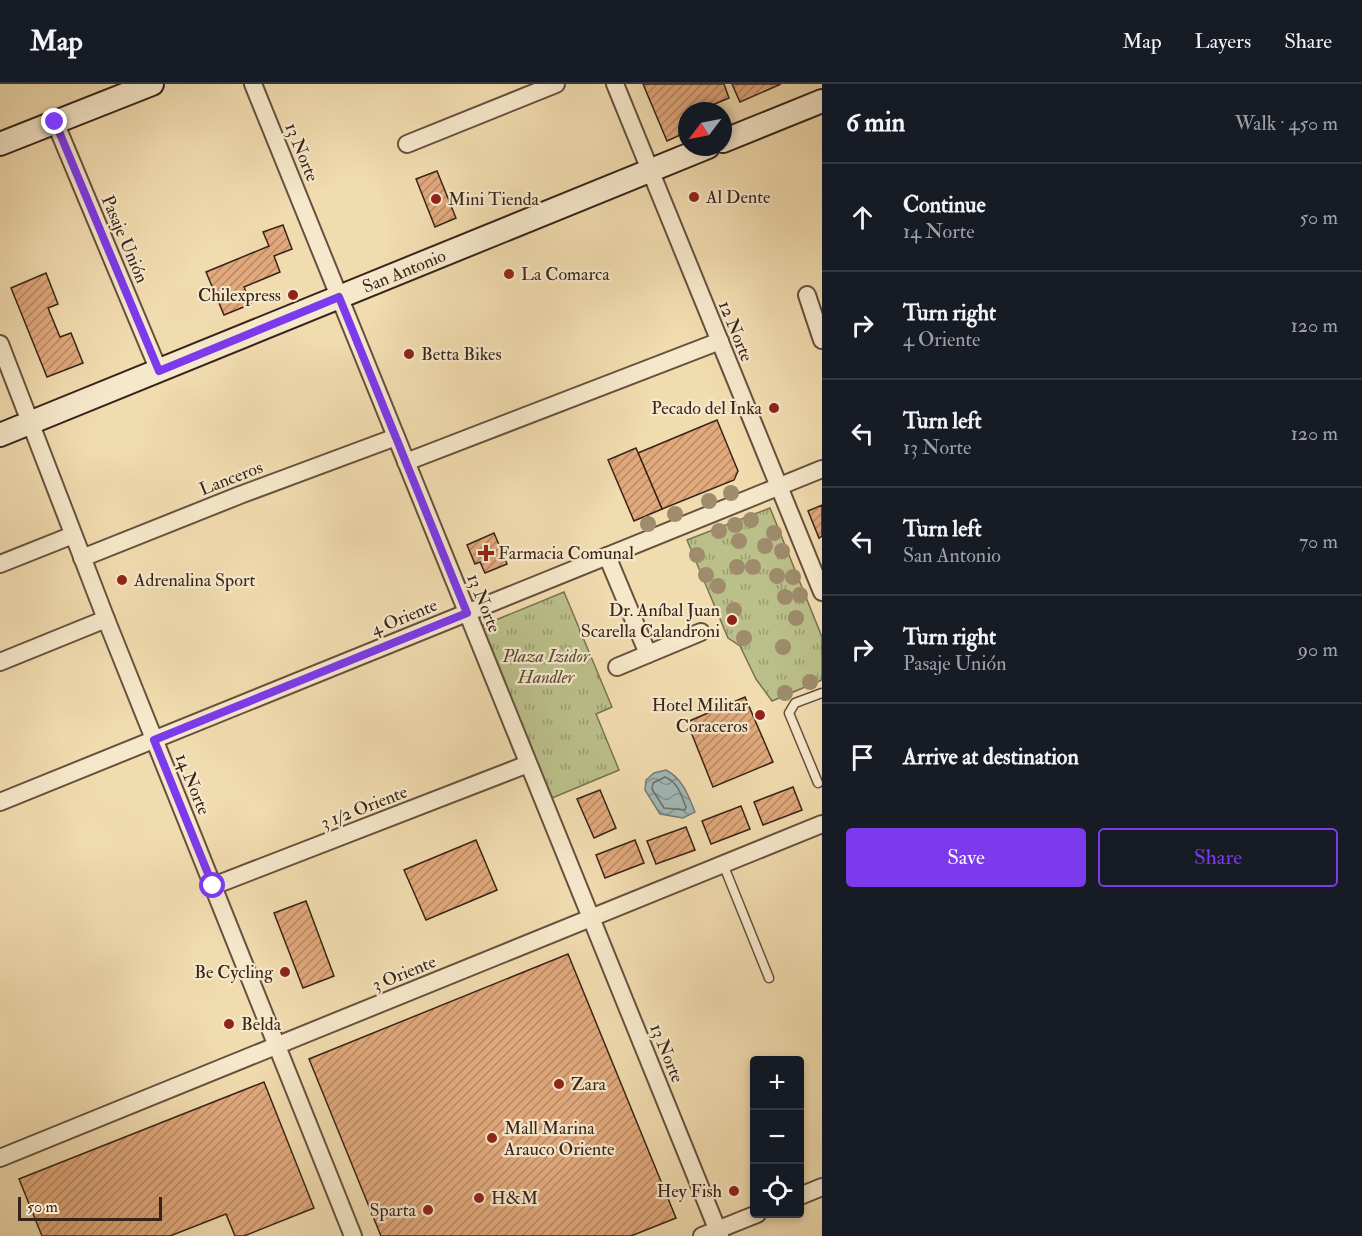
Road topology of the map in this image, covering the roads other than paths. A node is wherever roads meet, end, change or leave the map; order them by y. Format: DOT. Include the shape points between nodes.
graph roads {
  1 [pos="152,84"];
  2 [pos="253,84"];
  3 [pos="556,84"];
  4 [pos="615,84"];
  5 [pos="822,101"];
  6 [pos="55,122"];
  7 [pos="732,137"];
  8 [pos="0,144"];
  9 [pos="407,144"];
  10 [pos="685,156"];
  11 [pos="650,170"];
  12 [pos="807,295"];
  13 [pos="339,297"];
  14 [pos="822,340"];
  15 [pos="720,341"];
  16 [pos="0,344"];
  17 [pos="159,371"];
  18 [pos="32,423"];
  19 [pos="0,435"];
  20 [pos="396,437"];
  21 [pos="406,462"];
  22 [pos="822,469"];
  23 [pos="779,486"];
  24 [pos="73,535"];
  25 [pos="607,556"];
  26 [pos="82,558"];
  27 [pos="0,564"];
  28 [pos="822,592"];
  29 [pos="467,613"];
  30 [pos="106,619"];
  31 [pos="701,632"];
  32 [pos="648,654"];
  33 [pos="0,662"];
  34 [pos="617,667"];
  35 [pos="822,693"];
  36 [pos="154,740"];
  37 [pos="528,764"];
  38 [pos="818,783"];
  39 [pos="0,802"];
  40 [pos="822,824"];
  41 [pos="723,864"];
  42 [pos="213,886"];
  43 [pos="591,918"];
  44 [pos="769,978"];
  45 [pos="278,1045"];
  46 [pos="0,1158"];
  47 [pos="822,1187"];
  48 [pos="804,1194"];
  49 [pos="750,1217"];
  50 [pos="713,1234"];
  51 [pos="353,1236"];
  1 -- 6 [label="main road"];
  2 -- 13 [label="street, 13 Norte"];
  3 -- 9 [label="street"];
  4 -- 11 [label="street, 12 Norte"];
  5 -- 7 [label="main road"];
  6 -- 8 [label="main road"];
  6 -- 17 [label="street, Pasaje Unión"];
  10 -- 11 [label="main road, San Antonio"];
  11 -- 13 [label="main road, San Antonio"];
  11 -- 15 [label="street, 12 Norte"];
  12 -- 14 [label="street"];
  13 -- 17 [label="main road, San Antonio"];
  13 -- 20 [label="street, 13 Norte"];
  15 -- 21 [label="street"];
  15 -- 23 [label="street, 12 Norte"];
  16 -- 18 [label="street, 14 Norte"];
  17 -- 18 [label="main road, San Antonio"];
  18 -- 19 [label="main road, San Antonio"];
  18 -- 24 [label="street, 14 Norte"];
  20 -- 21 [label="street, 13 Norte"];
  20 -- 26 [label="street, Lanceros"];
  21 -- 29 [label="street, 13 Norte"];
  22 -- 23 [label="street, 4 Oriente"];
  23 -- 25 [label="street, 4 Oriente"];
  23 -- 28 [label="street, 12 Norte"];
  24 -- 26 [label="street, 14 Norte"];
  24 -- 27 [label="street"];
  25 -- 29 [label="street, 4 Oriente"];
  25 -- 32 [label="street"];
  26 -- 30 [label="street, 14 Norte"];
  29 -- 36 [label="street, 4 Oriente"];
  29 -- 37 [label="street, 13 Norte"];
  30 -- 33 [label="street"];
  30 -- 36 [label="street, 14 Norte"];
  31 -- 32 [label="street"];
  32 -- 34 [label="street"];
  35 -- 38 [label="lane" via="795,703 789,713"];
  36 -- 39 [label="street, 4 Oriente"];
  36 -- 42 [label="street, 14 Norte"];
  37 -- 42 [label="street, 3 1/2 Oriente"];
  37 -- 43 [label="street, 13 Norte"];
  40 -- 41 [label="street, 3 Oriente"];
  41 -- 43 [label="street, 3 Oriente"];
  41 -- 44 [label="lane"];
  42 -- 45 [label="street, 14 Norte"];
  43 -- 45 [label="street, 3 Oriente"];
  43 -- 50 [label="street, 13 Norte"];
  45 -- 46 [label="street, 3 Oriente"];
  45 -- 51 [label="street, 14 Norte"];
  47 -- 48 [label="street"];
  49 -- 50 [label="street"];
}
